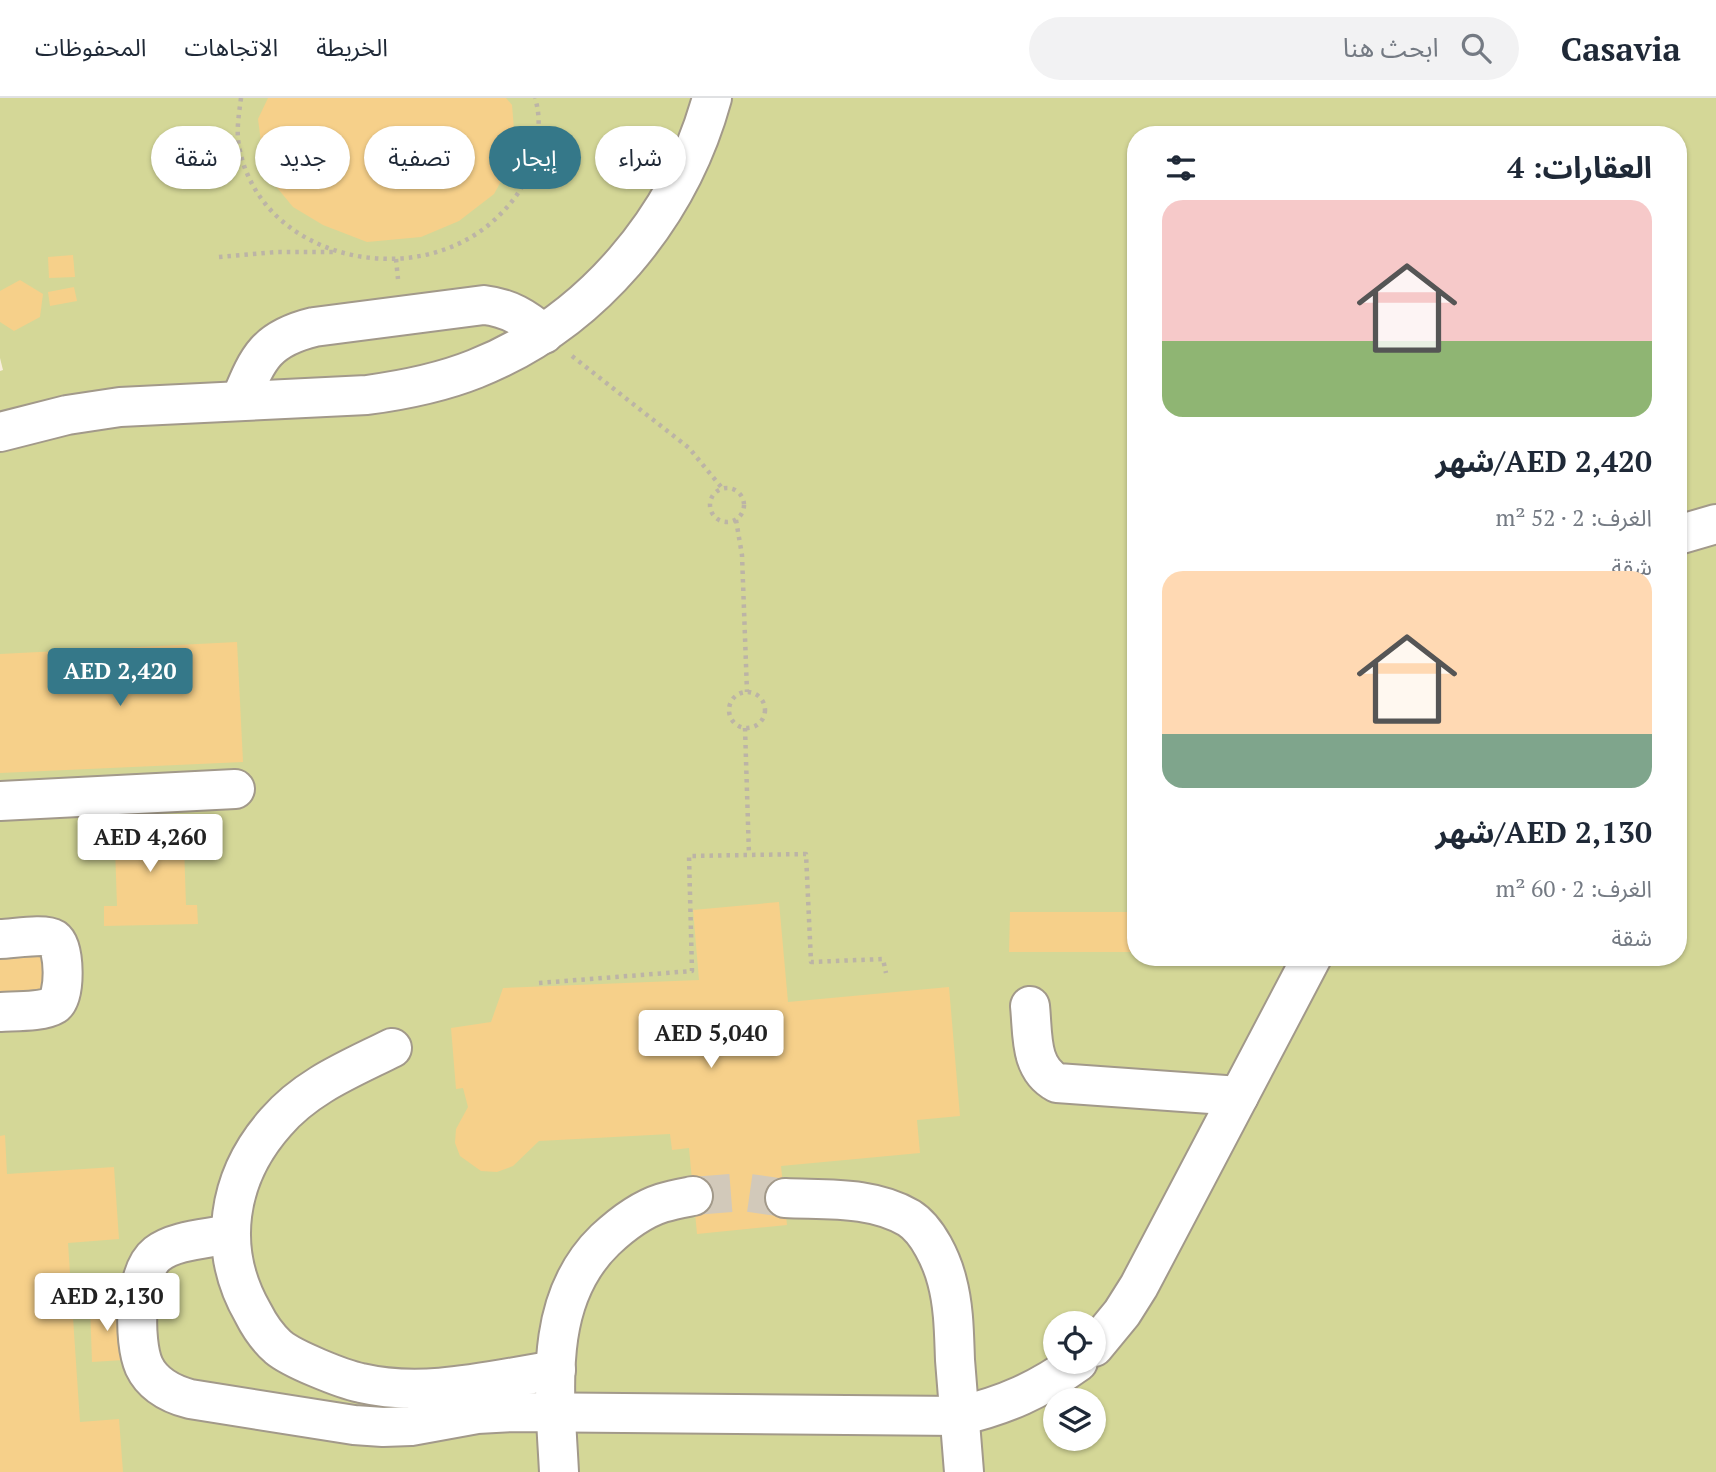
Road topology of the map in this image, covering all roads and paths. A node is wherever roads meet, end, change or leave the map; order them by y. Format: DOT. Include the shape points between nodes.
graph roads {
  1 [pos="241,98"];
  2 [pos="535,98"];
  3 [pos="712,98"];
  4 [pos="336,252"];
  5 [pos="219,257"];
  6 [pos="544,334"];
  7 [pos="240,401"];
  8 [pos="0,432"];
  9 [pos="722,488"];
  10 [pos="736,520"];
  11 [pos="1716,524"];
  12 [pos="1687,532"];
  13 [pos="747,692"];
  14 [pos="745,728"];
  15 [pos="235,789"];
  16 [pos="0,800"];
  17 [pos="749,855"];
  18 [pos="0,939"];
  19 [pos="1307,966"];
  20 [pos="886,972"];
  21 [pos="539,983"];
  22 [pos="1030,1006"];
  23 [pos="0,1012"];
  24 [pos="392,1048"];
  25 [pos="1239,1096"];
  26 [pos="693,1196"];
  27 [pos="785,1198"];
  28 [pos="229,1234"];
  29 [pos="1106,1332"];
  30 [pos="279,1349"];
  31 [pos="555,1370"];
  32 [pos="1061,1374"];
  33 [pos="284,1413"];
  34 [pos="556,1413"];
  35 [pos="959,1416"];
  36 [pos="559,1472"];
  37 [pos="964,1472"];
  1 -- 4 [label="path" via="239,144 254,185 282,219"];
  2 -- 4 [label="path" via="539,129 529,174 518,194 485,228 454,246 420,257 376,260"];
  3 -- 6 [label="street" via="678,183 640,242 606,282"];
  4 -- 5 [label="path"];
  6 -- 7 [label="street" via="475,369 404,390"];
  6 -- 7 [label="street" via="511,310 484,305 314,327 296,331 266,350"];
  6 -- 9 [label="path" via="689,448"];
  7 -- 8 [label="street" via="120,407"];
  9 -- 10 [label="path" via="741,494 745,503"];
  9 -- 10 [label="path" via="709,502 710,512 726,523"];
  10 -- 13 [label="path"];
  11 -- 12 [label="street"];
  13 -- 14 [label="path" via="738,695 729,709 731,718"];
  13 -- 14 [label="path" via="762,699 765,715 754,727"];
  14 -- 17 [label="path"];
  15 -- 16 [label="street"];
  17 -- 20 [label="path" via="806,854 811,962 883,959"];
  17 -- 21 [label="path" via="689,856 692,971"];
  18 -- 23 [label="street" via="53,939 59,947 63,987 59,1000 49,1007"];
  19 -- 25 [label="street"];
  22 -- 25 [label="street" via="1039,1068 1057,1083"];
  24 -- 28 [label="street" via="321,1083 275,1123 243,1175"];
  25 -- 29 [label="street" via="1139,1286"];
  26 -- 31 [label="street" via="639,1213 582,1265 563,1308"];
  27 -- 35 [label="street" via="859,1200 912,1219 923,1232 947,1280"];
  28 -- 30 [label="street" via="243,1296"];
  28 -- 33 [label="street" via="171,1247 147,1265 139,1293 141,1358 155,1382 172,1394"];
  30 -- 31 [label="street" via="329,1373 391,1389 457,1386"];
  30 -- 33 [label="street"];
  31 -- 34 [label="street"];
  32 -- 35 [label="street" via="1022,1397"];
  33 -- 34 [label="street" via="383,1427 477,1415"];
  34 -- 35 [label="street"];
  34 -- 36 [label="street"];
  35 -- 37 [label="street"];
}
